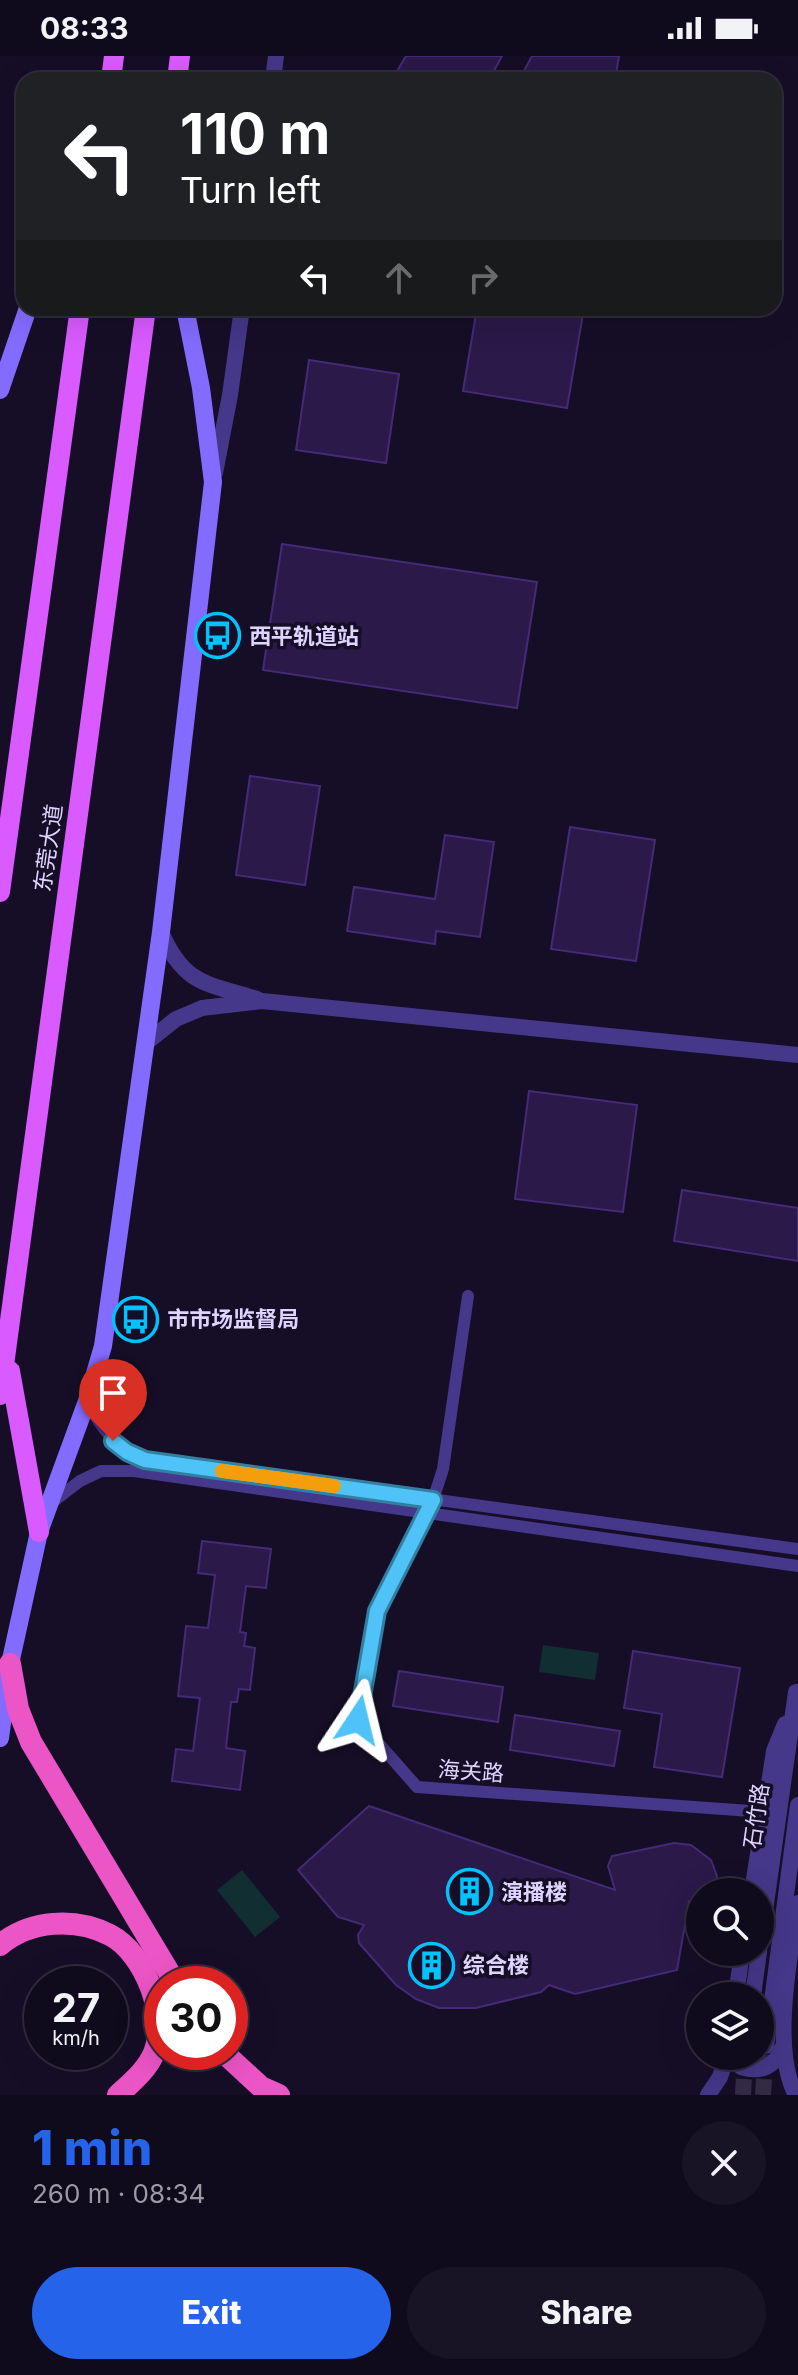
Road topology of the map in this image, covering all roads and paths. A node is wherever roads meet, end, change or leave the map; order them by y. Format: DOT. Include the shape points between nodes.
graph roads {
  1 [pos="25,316"];
  2 [pos="79,316"];
  3 [pos="145,316"];
  4 [pos="187,316"];
  5 [pos="241,316"];
  6 [pos="0,390"];
  7 [pos="213,482"];
  8 [pos="0,892"];
  9 [pos="161,932"];
  10 [pos="262,1001"];
  11 [pos="147,1042"];
  12 [pos="798,1055"];
  13 [pos="468,1296"];
  14 [pos="6,1350"];
  15 [pos="0,1395"];
  16 [pos="87,1401"];
  17 [pos="433,1500"];
  18 [pos="48,1506"];
  19 [pos="426,1513"];
  20 [pos="39,1532"];
  21 [pos="798,1549"];
  22 [pos="798,1566"];
  23 [pos="10,1664"];
  24 [pos="797,1686"];
  25 [pos="0,1738"];
  26 [pos="798,1805"];
  27 [pos="765,1812"];
  28 [pos="754,1878"];
  29 [pos="770,1878"];
  30 [pos="798,1903"];
  31 [pos="0,1945"];
  32 [pos="165,1966"];
  33 [pos="774,2047"];
  34 [pos="243,2070"];
  35 [pos="723,2070"];
  36 [pos="118,2095"];
  37 [pos="279,2095"];
  38 [pos="708,2095"];
  39 [pos="796,2095"];
  1 -- 6 [label="main road"];
  2 -- 8 [label="main road, 东莞大道"];
  3 -- 14 [label="main road, 东莞大道"];
  4 -- 7 [label="main road"];
  5 -- 7 [label="street"];
  7 -- 9 [label="main road"];
  9 -- 10 [label="street" via="181,968 201,981"];
  9 -- 11 [label="main road"];
  10 -- 11 [label="street" via="202,1008 176,1019"];
  10 -- 12 [label="street"];
  11 -- 16 [label="main road" via="103,1346"];
  13 -- 17 [label="street, 海关路" via="443,1469"];
  14 -- 15 [label="main road, 东莞大道"];
  14 -- 20 [label="main road"];
  16 -- 17 [label="street" via="113,1441 145,1460"];
  16 -- 18 [label="main road"];
  17 -- 19 [label="street, 海关路"];
  17 -- 21 [label="street"];
  18 -- 19 [label="street" via="101,1471 134,1471"];
  18 -- 20 [label="main road"];
  19 -- 22 [label="street"];
  19 -- 27 [label="street, 海关路" via="377,1611 358,1720 417,1787"];
  20 -- 23 [label="main road"];
  23 -- 25 [label="main road"];
  23 -- 32 [label="highway" via="31,1742"];
  24 -- 27 [label="street" via="774,1751"];
  24 -- 29 [label="street, 石竹路"];
  26 -- 33 [label="street, 石竹路"];
  27 -- 28 [label="street"];
  30 -- 33 [label="street"];
  31 -- 36 [label="highway" via="35,1926 63,1923 112,1936 132,1954 156,1999 159,2026 154,2053"];
  33 -- 39 [label="street"];
  34 -- 37 [label="highway"];
  35 -- 38 [label="street"];
}
